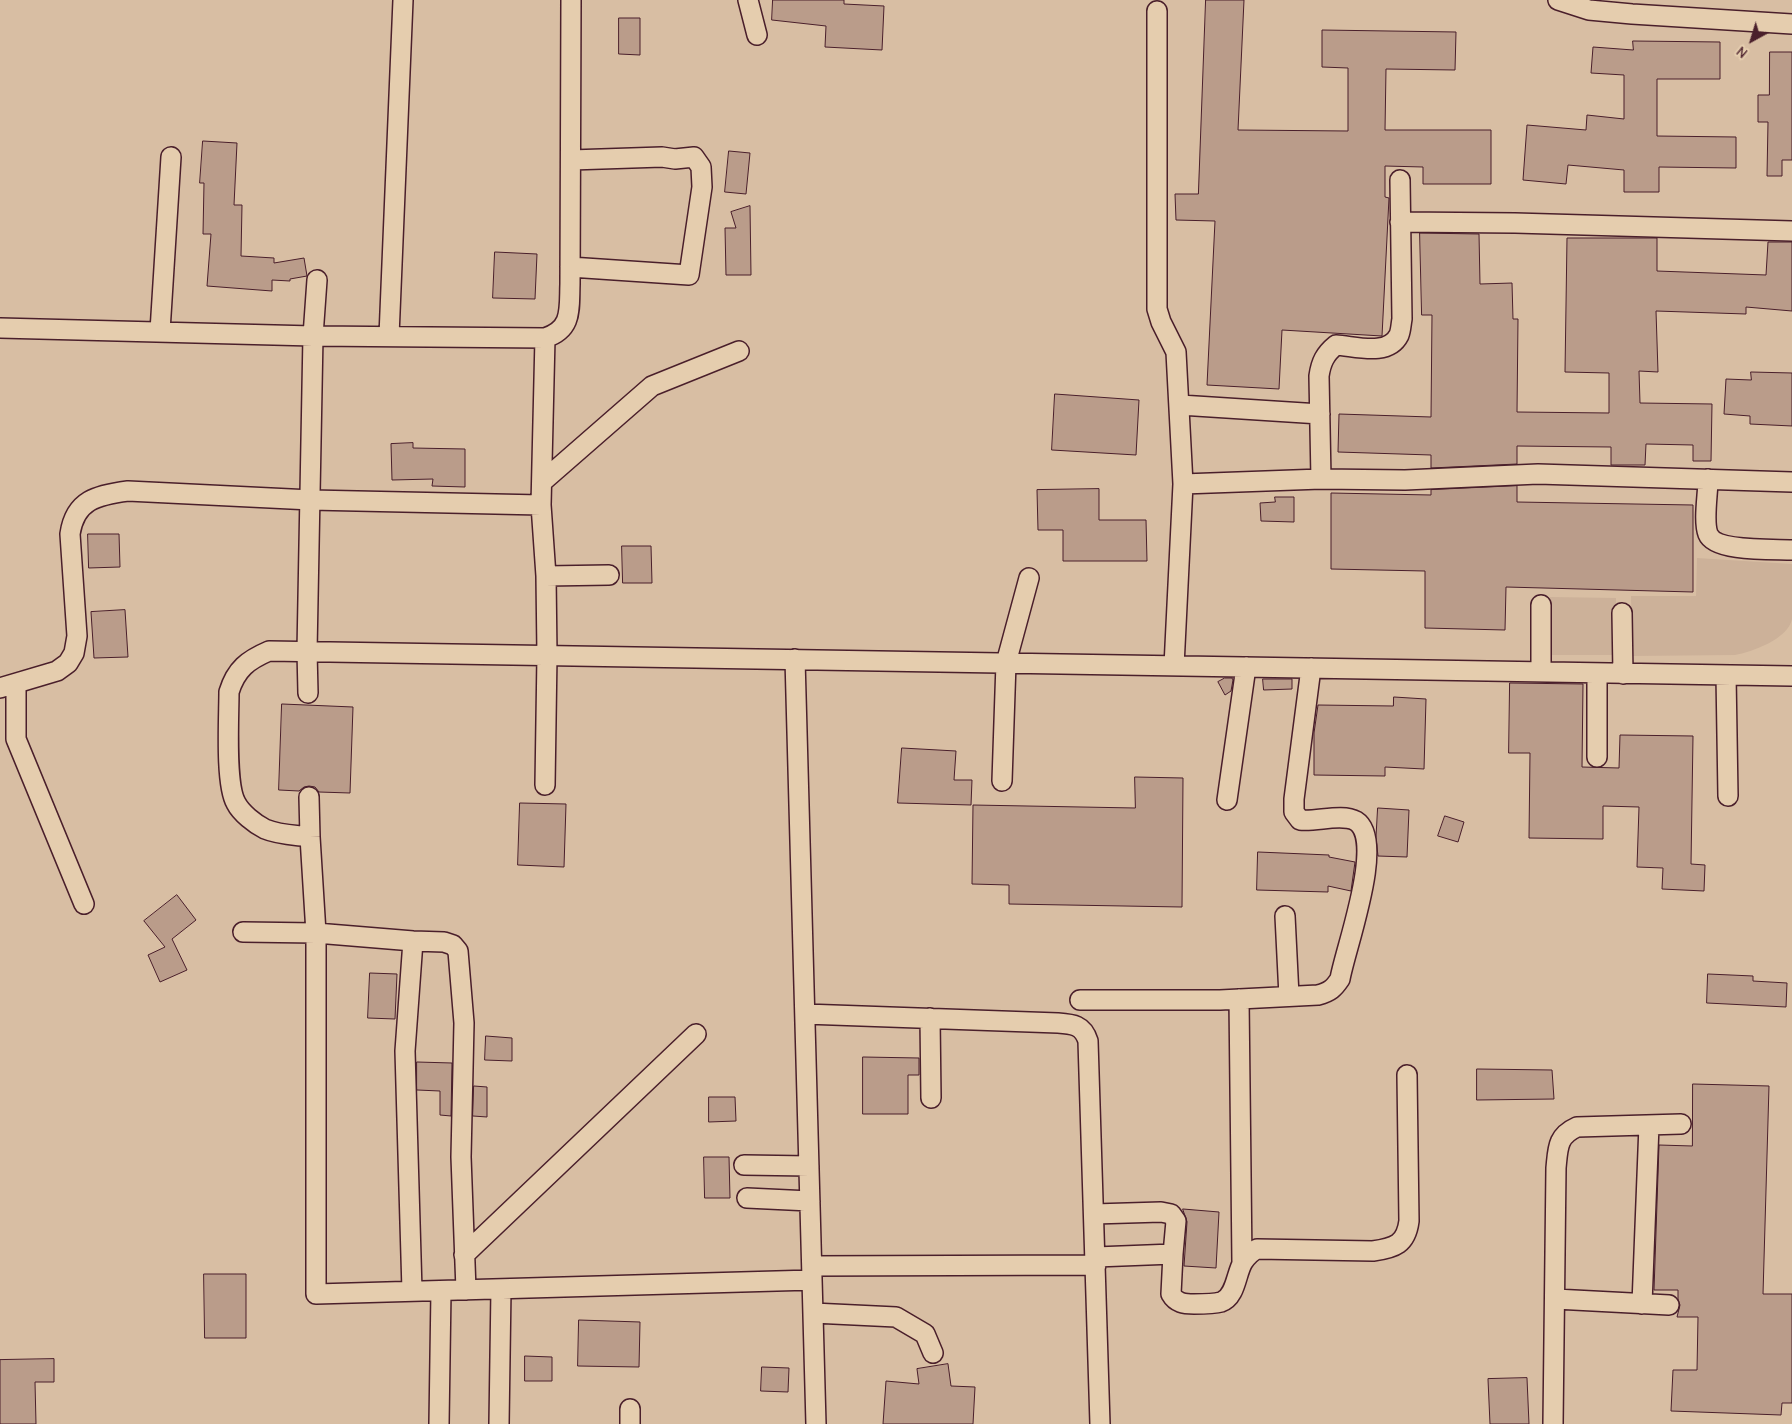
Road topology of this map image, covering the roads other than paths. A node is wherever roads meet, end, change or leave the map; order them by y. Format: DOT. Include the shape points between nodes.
graph roads {
  1 [pos="404,0"];
  2 [pos="571,0"];
  3 [pos="748,0"];
  4 [pos="1558,0"];
  5 [pos="1158,10"];
  6 [pos="1792,24"];
  7 [pos="757,35"];
  8 [pos="172,158"];
  9 [pos="571,160"];
  10 [pos="1400,180"];
  11 [pos="1400,222"];
  12 [pos="1792,231"];
  13 [pos="570,267"];
  14 [pos="317,280"];
  15 [pos="0,328"];
  16 [pos="160,331"];
  17 [pos="313,336"];
  18 [pos="389,336"];
  19 [pos="545,338"];
  20 [pos="739,351"];
  21 [pos="1180,405"];
  22 [pos="1320,414"];
  23 [pos="1321,479"];
  24 [pos="1708,479"];
  25 [pos="542,482"];
  26 [pos="1792,482"];
  27 [pos="1183,484"];
  28 [pos="311,500"];
  29 [pos="541,505"];
  30 [pos="1792,550"];
  31 [pos="609,575"];
  32 [pos="546,576"];
  33 [pos="1029,578"];
  34 [pos="1542,605"];
  35 [pos="1622,613"];
  36 [pos="307,651"];
  37 [pos="548,655"];
  38 [pos="795,660"];
  39 [pos="1006,663"];
  40 [pos="1174,666"];
  41 [pos="1246,667"];
  42 [pos="1311,668"];
  43 [pos="1541,672"];
  44 [pos="1596,673"];
  45 [pos="1623,674"];
  46 [pos="1726,675"];
  47 [pos="1792,676"];
  48 [pos="8,686"];
  49 [pos="308,693"];
  50 [pos="1597,757"];
  51 [pos="1002,781"];
  52 [pos="544,785"];
  53 [pos="1728,796"];
  54 [pos="309,797"];
  55 [pos="1227,800"];
  56 [pos="310,838"];
  57 [pos="84,904"];
  58 [pos="1285,916"];
  59 [pos="244,932"];
  60 [pos="316,933"];
  61 [pos="413,942"];
  62 [pos="1289,996"];
  63 [pos="1239,999"];
  64 [pos="1080,1000"];
  65 [pos="805,1014"];
  66 [pos="930,1018"];
  67 [pos="696,1034"];
  68 [pos="1407,1075"];
  69 [pos="931,1098"];
  70 [pos="1681,1124"];
  71 [pos="1649,1125"];
  72 [pos="744,1165"];
  73 [pos="809,1166"];
  74 [pos="747,1198"];
  75 [pos="810,1201"];
  76 [pos="1094,1214"];
  77 [pos="1173,1254"];
  78 [pos="464,1255"];
  79 [pos="1096,1261"];
  80 [pos="1242,1263"];
  81 [pos="812,1273"];
  82 [pos="501,1289"];
  83 [pos="466,1290"];
  84 [pos="412,1291"];
  85 [pos="440,1291"];
  86 [pos="1555,1299"];
  87 [pos="1642,1304"];
  88 [pos="1669,1305"];
  89 [pos="813,1313"];
  90 [pos="933,1353"];
  91 [pos="439,1424"];
  92 [pos="499,1424"];
  93 [pos="816,1424"];
  94 [pos="1100,1424"];
  95 [pos="1553,1424"];
  1 -- 18 [label="lane"];
  2 -- 9 [label="lane"];
  3 -- 7 [label="lane"];
  4 -- 6 [label="lane" via="1589,10"];
  5 -- 21 [label="lane" via="1157,309 1176,352"];
  8 -- 16 [label="lane"];
  9 -- 13 [label="lane"];
  9 -- 13 [label="lane" via="694,157 702,166 702,188 689,275"];
  10 -- 11 [label="lane"];
  11 -- 12 [label="lane"];
  11 -- 22 [label="lane" via="1402,319 1399,334 1392,344 1380,349 1336,345 1327,352 1320,370"];
  13 -- 19 [label="lane" via="566,324 555,335"];
  14 -- 17 [label="lane"];
  15 -- 16 [label="lane"];
  16 -- 17 [label="lane"];
  17 -- 18 [label="lane"];
  17 -- 28 [label="lane"];
  18 -- 19 [label="lane"];
  19 -- 25 [label="lane"];
  20 -- 25 [label="lane" via="652,386"];
  21 -- 22 [label="lane"];
  21 -- 27 [label="lane"];
  22 -- 23 [label="lane"];
  23 -- 24 [label="lane" via="1405,480 1538,474"];
  23 -- 27 [label="lane"];
  24 -- 26 [label="lane"];
  24 -- 30 [label="lane" via="1706,522 1708,534 1714,542 1725,546"];
  25 -- 29 [label="lane"];
  27 -- 40 [label="lane"];
  28 -- 29 [label="lane"];
  28 -- 36 [label="lane"];
  28 -- 48 [label="lane" via="128,492 92,499 79,509 72,521 70,534 77,636 74,653 68,663 57,671"];
  29 -- 32 [label="lane"];
  31 -- 32 [label="lane"];
  32 -- 37 [label="lane"];
  33 -- 39 [label="lane"];
  34 -- 43 [label="lane"];
  35 -- 45 [label="lane"];
  36 -- 37 [label="lane"];
  36 -- 49 [label="lane"];
  36 -- 56 [label="lane" via="269,650 256,656 233,678 229,692 230,782 236,804 250,819 264,828"];
  37 -- 38 [label="lane"];
  37 -- 52 [label="lane"];
  38 -- 39 [label="lane"];
  38 -- 65 [label="lane"];
  39 -- 40 [label="lane"];
  39 -- 51 [label="lane"];
  40 -- 41 [label="lane"];
  41 -- 42 [label="lane"];
  41 -- 55 [label="lane"];
  42 -- 43 [label="lane"];
  42 -- 62 [label="lane" via="1294,812 1300,820 1346,817 1358,822 1367,838 1368,849 1366,878 1335,988 1328,993"];
  43 -- 44 [label="lane"];
  44 -- 45 [label="lane"];
  44 -- 50 [label="lane"];
  45 -- 46 [label="lane"];
  46 -- 47 [label="lane"];
  46 -- 53 [label="lane"];
  48 -- 57 [label="lane" via="16,739"];
  54 -- 56 [label="lane"];
  56 -- 60 [label="lane"];
  58 -- 62 [label="lane"];
  59 -- 60 [label="lane"];
  60 -- 61 [label="lane"];
  60 -- 84 [label="lane" via="316,1294"];
  61 -- 78 [label="lane" via="453,945 460,960 464,1023 461,1157"];
  61 -- 84 [label="lane" via="405,1050"];
  62 -- 63 [label="lane"];
  63 -- 64 [label="lane"];
  63 -- 80 [label="lane"];
  65 -- 66 [label="lane"];
  65 -- 73 [label="lane"];
  66 -- 69 [label="lane"];
  66 -- 76 [label="lane" via="1058,1023 1082,1028 1088,1041"];
  67 -- 78 [label="lane"];
  68 -- 80 [label="lane" via="1408,1221 1403,1240 1386,1249 1373,1251 1257,1249"];
  70 -- 71 [label="lane"];
  71 -- 86 [label="lane" via="1577,1127 1560,1139 1556,1168"];
  71 -- 87 [label="lane"];
  72 -- 73 [label="lane"];
  73 -- 75 [label="lane"];
  74 -- 75 [label="lane"];
  75 -- 81 [label="lane"];
  76 -- 77 [label="lane" via="1171,1214 1176,1221"];
  76 -- 79 [label="lane"];
  77 -- 79 [label="lane"];
  77 -- 80 [label="lane" via="1171,1294 1174,1300 1182,1303 1223,1301 1229,1296"];
  78 -- 83 [label="lane"];
  79 -- 81 [label="lane"];
  79 -- 94 [label="lane"];
  81 -- 82 [label="lane"];
  81 -- 89 [label="lane"];
  82 -- 83 [label="lane"];
  82 -- 92 [label="lane"];
  83 -- 85 [label="lane"];
  84 -- 85 [label="lane"];
  85 -- 91 [label="lane"];
  86 -- 87 [label="lane"];
  86 -- 95 [label="lane"];
  87 -- 88 [label="lane"];
  89 -- 90 [label="lane" via="896,1317 925,1334"];
  89 -- 93 [label="lane"];
}
